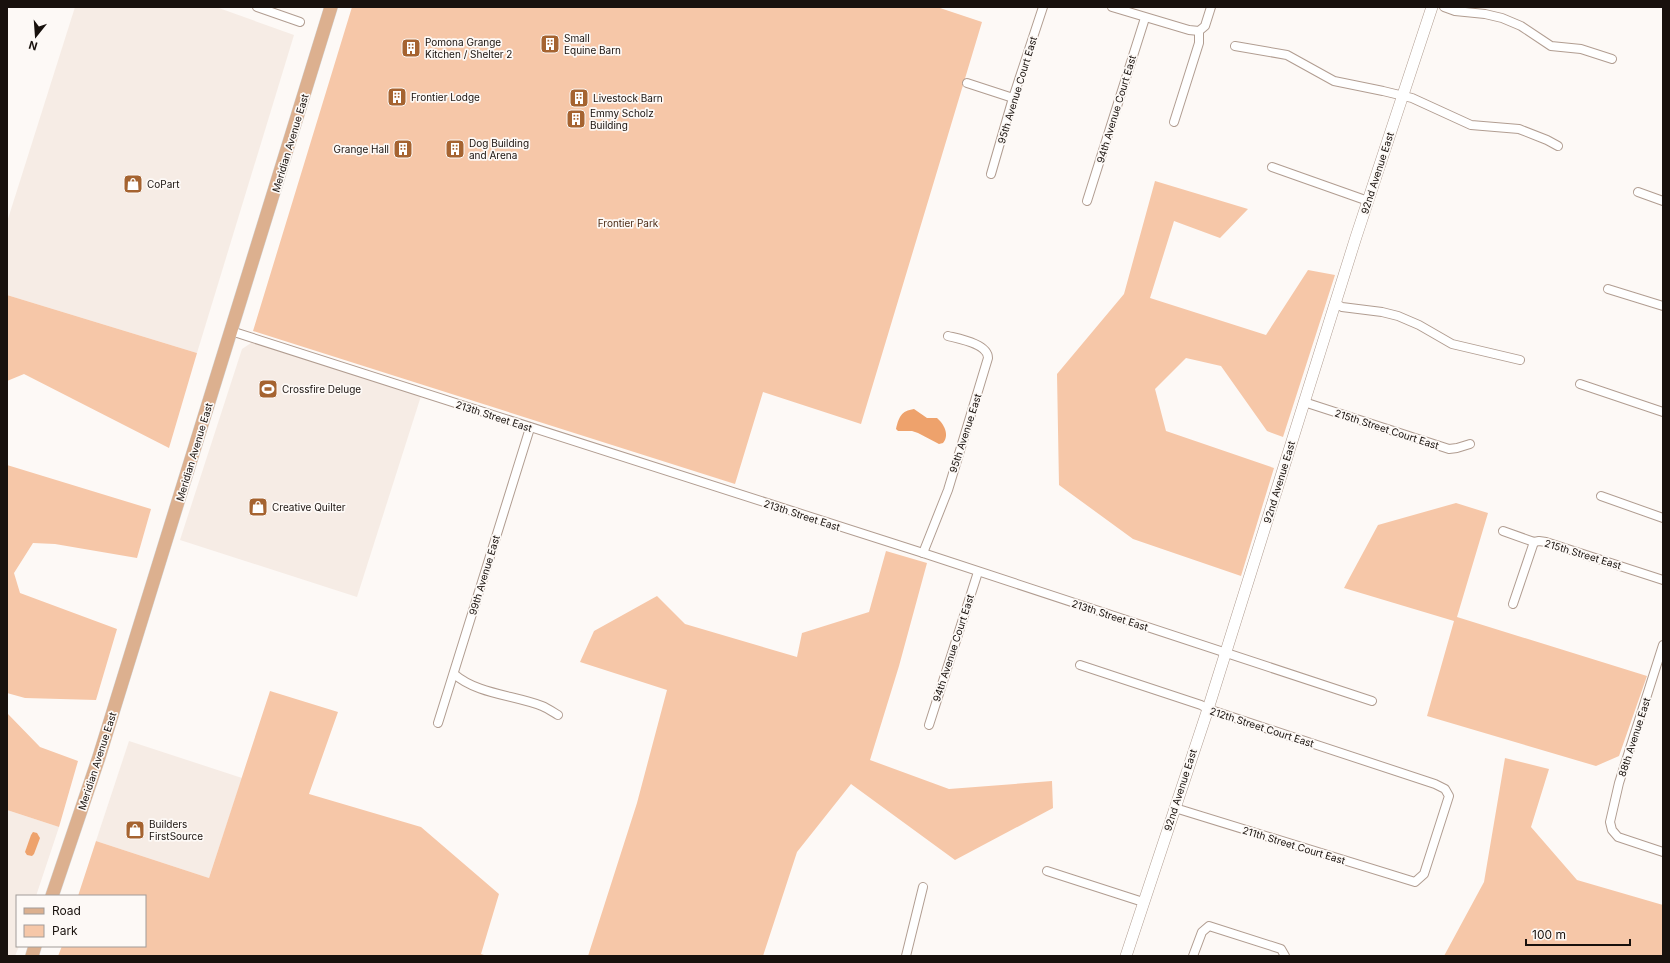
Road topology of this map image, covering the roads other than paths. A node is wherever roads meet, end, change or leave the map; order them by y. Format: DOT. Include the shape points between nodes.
graph roads {
  1 [pos="257,7"];
  2 [pos="331,7"];
  3 [pos="1043,7"];
  4 [pos="1112,7"];
  5 [pos="1211,7"];
  6 [pos="1432,7"];
  7 [pos="1444,7"];
  8 [pos="1145,18"];
  9 [pos="300,22"];
  10 [pos="1199,31"];
  11 [pos="1235,46"];
  12 [pos="1612,59"];
  13 [pos="967,83"];
  14 [pos="1401,96"];
  15 [pos="1013,98"];
  16 [pos="1174,122"];
  17 [pos="1558,146"];
  18 [pos="1272,167"];
  19 [pos="991,174"];
  20 [pos="1638,192"];
  21 [pos="1087,201"];
  22 [pos="1368,201"];
  23 [pos="1663,201"];
  24 [pos="1608,289"];
  25 [pos="1335,303"];
  26 [pos="1663,306"];
  27 [pos="231,331"];
  28 [pos="948,336"];
  29 [pos="1520,360"];
  30 [pos="1580,384"];
  31 [pos="1304,402"];
  32 [pos="1663,412"];
  33 [pos="530,428"];
  34 [pos="1470,444"];
  35 [pos="1601,496"];
  36 [pos="1663,518"];
  37 [pos="1503,531"];
  38 [pos="1534,542"];
  39 [pos="923,554"];
  40 [pos="978,572"];
  41 [pos="1663,580"];
  42 [pos="1513,604"];
  43 [pos="1663,645"];
  44 [pos="1225,653"];
  45 [pos="1080,665"];
  46 [pos="454,674"];
  47 [pos="1372,701"];
  48 [pos="1208,709"];
  49 [pos="558,715"];
  50 [pos="438,723"];
  51 [pos="929,725"];
  52 [pos="1175,808"];
  53 [pos="1663,852"];
  54 [pos="1047,871"];
  55 [pos="1414,882"];
  56 [pos="923,887"];
  57 [pos="52,895"];
  58 [pos="1143,902"];
  59 [pos="1285,954"];
  60 [pos="906,956"];
  61 [pos="1126,956"];
  62 [pos="1193,956"];
  1 -- 9 [label="street"];
  2 -- 27 [label="main road, Meridian Avenue East"];
  3 -- 15 [label="street, 95th Avenue Court East"];
  4 -- 8 [label="street"];
  5 -- 10 [label="street" via="1204,26"];
  6 -- 14 [label="street, 92nd Avenue East"];
  7 -- 12 [label="street" via="1502,18 1521,26 1551,46 1581,49"];
  8 -- 10 [label="street"];
  8 -- 21 [label="street, 94th Avenue Court East"];
  10 -- 16 [label="street" via="1199,43"];
  11 -- 14 [label="street" via="1287,55 1334,81"];
  13 -- 15 [label="street"];
  14 -- 17 [label="street" via="1412,98 1471,125 1519,129"];
  14 -- 22 [label="street, 92nd Avenue East"];
  15 -- 19 [label="street, 95th Avenue Court East"];
  18 -- 22 [label="street"];
  20 -- 23 [label="street"];
  22 -- 25 [label="street, 92nd Avenue East"];
  24 -- 26 [label="street"];
  25 -- 29 [label="street" via="1342,307 1398,316 1420,325 1452,344"];
  25 -- 31 [label="street, 92nd Avenue East"];
  27 -- 33 [label="street, 213th Street East"];
  27 -- 57 [label="main road, Meridian Avenue East" via="97,764"];
  28 -- 39 [label="street, 95th Avenue East" via="982,347 988,358 948,490"];
  30 -- 32 [label="street"];
  31 -- 34 [label="street, 215th Street Court East" via="1449,449"];
  31 -- 44 [label="street, 92nd Avenue East"];
  33 -- 39 [label="street, 213th Street East"];
  33 -- 46 [label="street, 99th Avenue East"];
  35 -- 36 [label="street"];
  37 -- 38 [label="street, 215th Street East"];
  38 -- 41 [label="street, 215th Street East" via="1546,542"];
  38 -- 42 [label="street"];
  39 -- 40 [label="street, 213th Street East"];
  40 -- 44 [label="street, 213th Street East"];
  40 -- 51 [label="street, 94th Avenue Court East"];
  43 -- 53 [label="street, 88th Avenue East" via="1610,822 1618,837"];
  44 -- 47 [label="street, 213th Street East"];
  44 -- 48 [label="street, 92nd Avenue East"];
  45 -- 48 [label="street, 212th Street Court East"];
  46 -- 49 [label="street" via="475,686 543,706"];
  46 -- 50 [label="street, 99th Avenue East"];
  48 -- 52 [label="street, 92nd Avenue East"];
  48 -- 55 [label="street, 212th Street Court East" via="1444,789 1449,796 1448,800 1424,874"];
  52 -- 55 [label="street, 211th Street Court East"];
  52 -- 58 [label="street, 92nd Avenue East"];
  54 -- 58 [label="street"];
  56 -- 60 [label="street"];
  58 -- 61 [label="street, 92nd Avenue East"];
  59 -- 62 [label="street" via="1281,950 1207,927 1202,932"];
}
